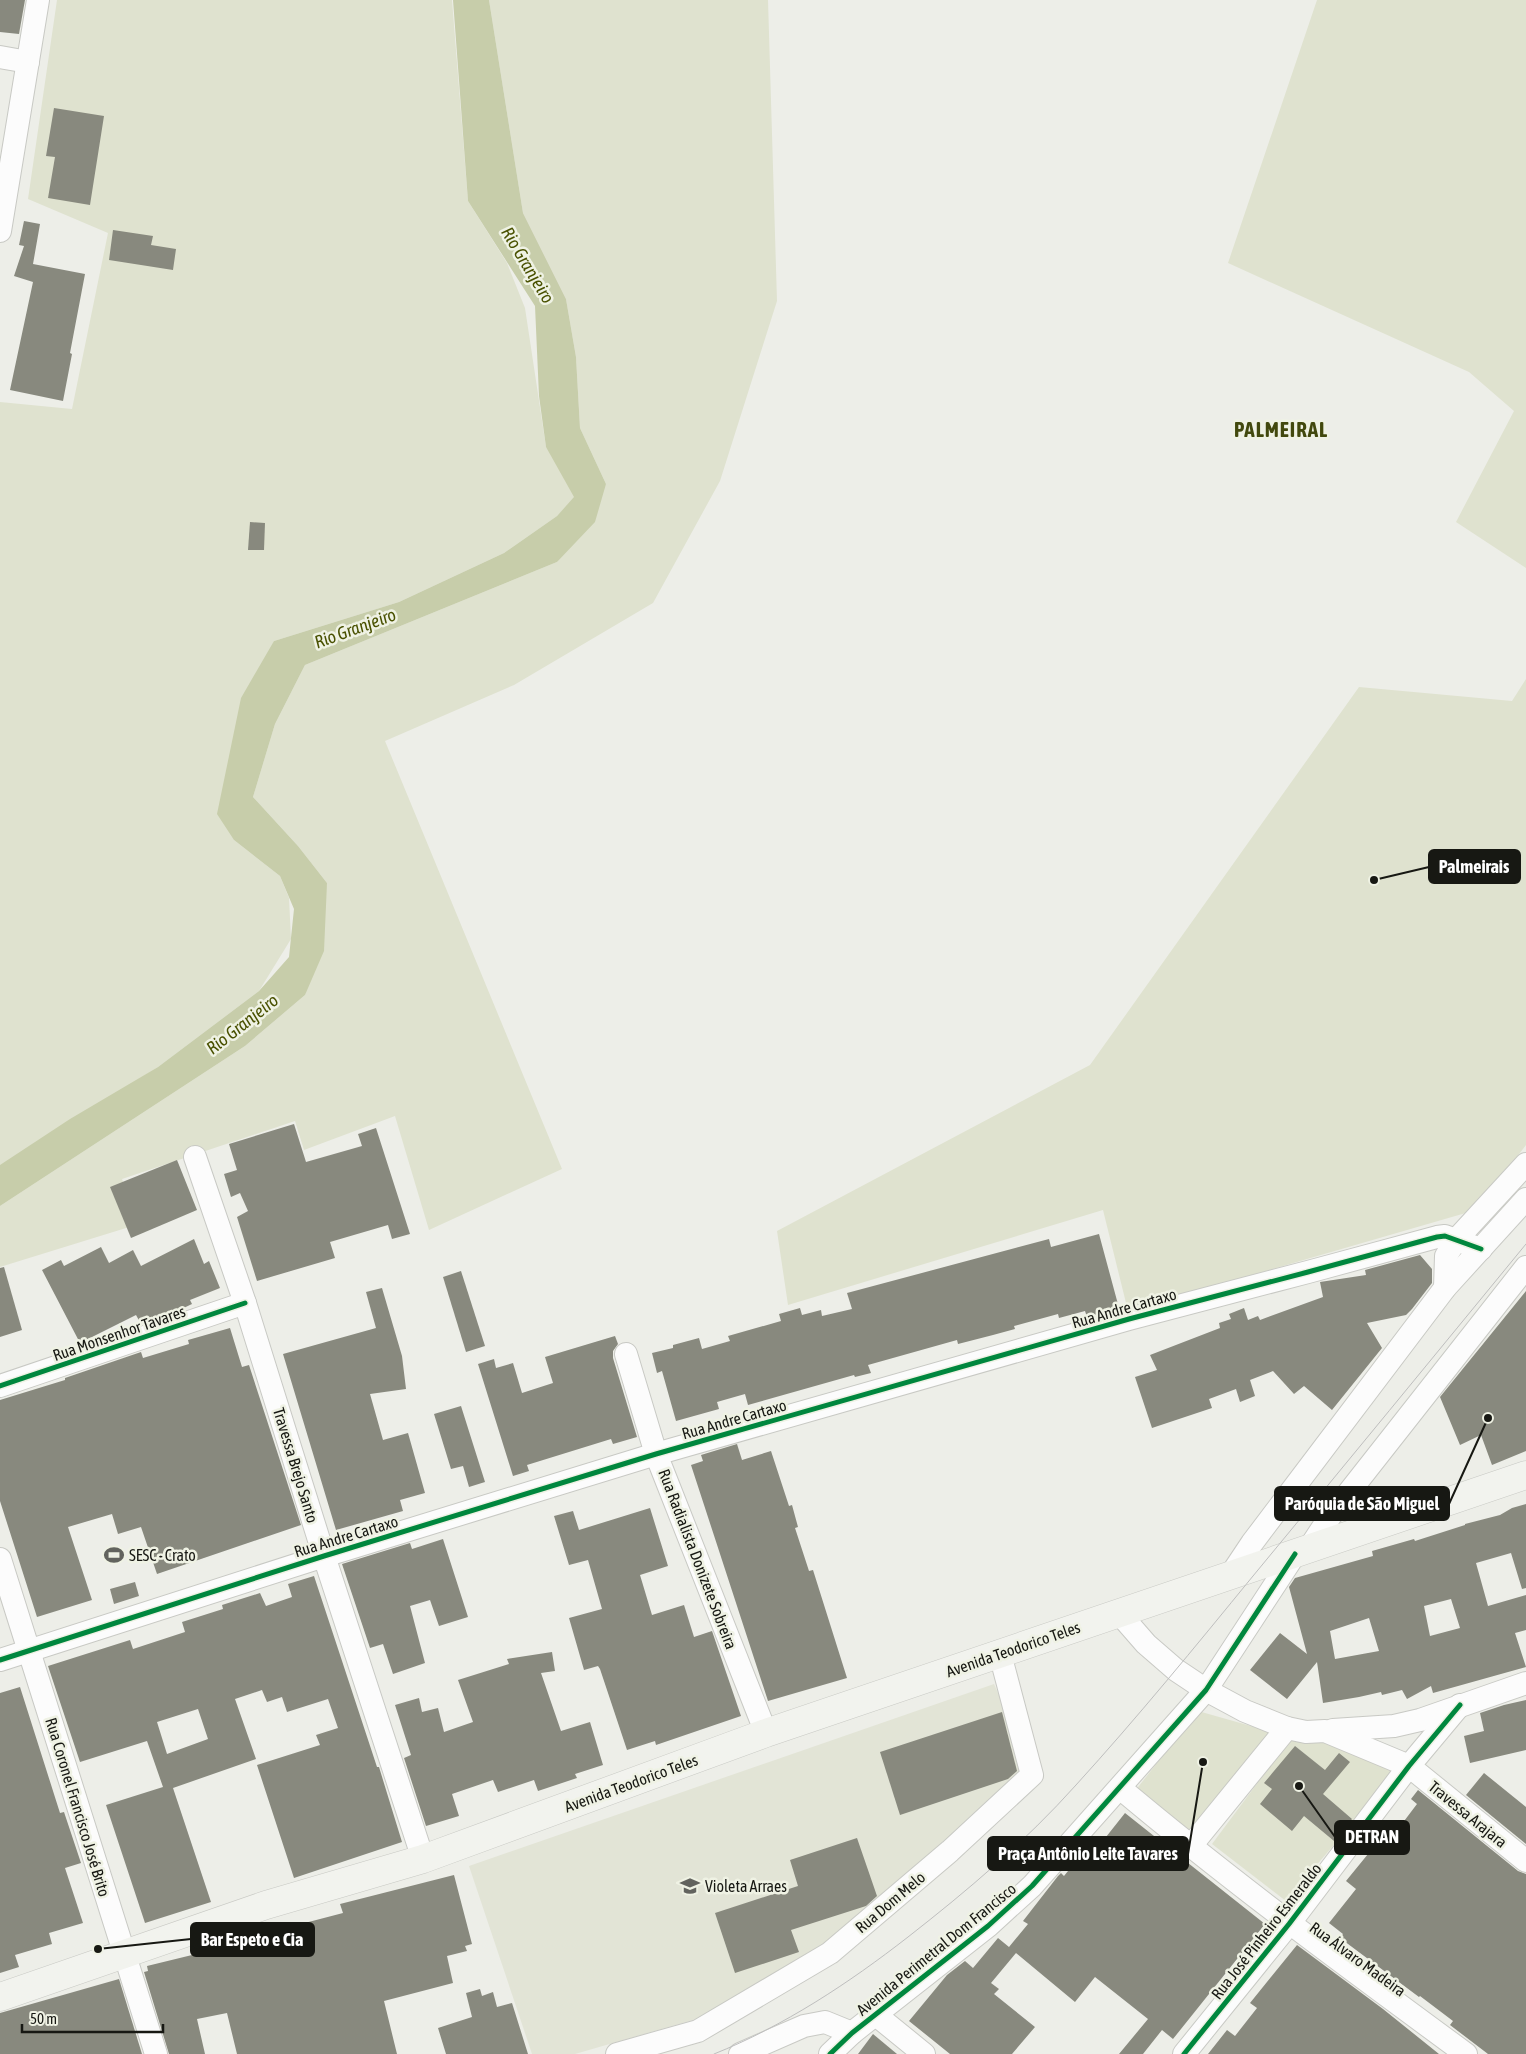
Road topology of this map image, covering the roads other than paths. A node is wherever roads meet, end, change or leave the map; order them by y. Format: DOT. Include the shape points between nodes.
graph roads {
  1 [pos="38,0"];
  2 [pos="0,57"];
  3 [pos="28,62"];
  4 [pos="0,231"];
  5 [pos="195,1157"];
  6 [pos="1526,1164"];
  7 [pos="1526,1199"];
  8 [pos="1456,1240"];
  9 [pos="1481,1249"];
  10 [pos="1526,1266"];
  11 [pos="1445,1288"];
  12 [pos="245,1303"];
  13 [pos="626,1354"];
  14 [pos="0,1386"];
  15 [pos="656,1454"];
  16 [pos="1526,1475"];
  17 [pos="1302,1552"];
  18 [pos="324,1556"];
  19 [pos="0,1559"];
  20 [pos="1230,1576"];
  21 [pos="1119,1613"];
  22 [pos="29,1650"];
  23 [pos="1000,1654"];
  24 [pos="0,1660"];
  25 [pos="1526,1683"];
  26 [pos="1206,1690"];
  27 [pos="1460,1705"];
  28 [pos="1287,1728"];
  29 [pos="1325,1731"];
  30 [pos="766,1733"];
  31 [pos="1409,1766"];
  32 [pos="1120,1788"];
  33 [pos="1190,1847"];
  34 [pos="423,1859"];
  35 [pos="1526,1861"];
  36 [pos="1289,1924"];
  37 [pos="124,1954"];
  38 [pos="0,1996"];
  39 [pos="876,2015"];
  40 [pos="852,2033"];
  41 [pos="156,2054"];
  42 [pos="617,2054"];
  43 [pos="740,2054"];
  44 [pos="830,2054"];
  45 [pos="924,2054"];
  46 [pos="1184,2054"];
  47 [pos="1466,2054"];
  1 -- 3 [label="street"];
  2 -- 3 [label="street"];
  3 -- 4 [label="street"];
  5 -- 12 [label="street, Travessa Brejo Santo"];
  6 -- 8 [label="street"];
  7 -- 9 [label="street"];
  8 -- 9 [label="street, Rua Andre Cartaxo"];
  8 -- 11 [label="street" via="1446,1256"];
  8 -- 15 [label="street, Rua Andre Cartaxo" via="1437,1236 1129,1319"];
  9 -- 11 [label="street"];
  10 -- 17 [label="street, Avenida Perimetral Dom Francisco"];
  11 -- 20 [label="street"];
  12 -- 14 [label="street, Rua Monsenhor Tavares"];
  12 -- 18 [label="street, Travessa Brejo Santo"];
  13 -- 15 [label="street, Rua Radialista Donizete Sobreira"];
  15 -- 18 [label="street, Rua Andre Cartaxo"];
  15 -- 30 [label="street, Rua Radialista Donizete Sobreira"];
  16 -- 17 [label="main road, Avenida Teodorico Teles"];
  17 -- 20 [label="main road, Avenida Teodorico Teles"];
  17 -- 26 [label="street, Avenida Perimetral Dom Francisco"];
  18 -- 22 [label="street, Rua Andre Cartaxo"];
  18 -- 34 [label="street, Travessa Brejo Santo"];
  19 -- 22 [label="street, Rua Coronel Francisco José Brito"];
  20 -- 21 [label="main road, Avenida Teodorico Teles"];
  21 -- 23 [label="main road, Avenida Teodorico Teles"];
  21 -- 26 [label="street" via="1146,1644"];
  22 -- 24 [label="street, Rua Andre Cartaxo"];
  22 -- 37 [label="street, Rua Coronel Francisco José Brito"];
  23 -- 30 [label="main road, Avenida Teodorico Teles"];
  23 -- 42 [label="street, Rua Dom Melo" via="1032,1775 950,1851 830,1953 698,2031"];
  25 -- 27 [label="street"];
  26 -- 28 [label="street"];
  26 -- 32 [label="street, Avenida Perimetral Dom Francisco"];
  27 -- 29 [label="street" via="1394,1726"];
  27 -- 31 [label="street, Rua José Pinheiro Esmeraldo"];
  28 -- 29 [label="street"];
  28 -- 33 [label="street"];
  29 -- 31 [label="street, Travessa Arajara"];
  30 -- 34 [label="main road, Avenida Teodorico Teles"];
  31 -- 35 [label="street, Travessa Arajara"];
  31 -- 36 [label="street, Rua José Pinheiro Esmeraldo"];
  32 -- 33 [label="street, Rua Álvaro Madeira"];
  32 -- 39 [label="street, Avenida Perimetral Dom Francisco" via="1032,1886 988,1926"];
  33 -- 36 [label="street, Rua Álvaro Madeira"];
  34 -- 37 [label="main road, Avenida Teodorico Teles" via="266,1905"];
  36 -- 46 [label="street, Rua José Pinheiro Esmeraldo"];
  36 -- 47 [label="street, Rua Álvaro Madeira"];
  37 -- 38 [label="main road, Avenida Teodorico Teles"];
  37 -- 41 [label="street, Rua Coronel Francisco José Brito"];
  39 -- 40 [label="street, Avenida Perimetral Dom Francisco"];
  39 -- 45 [label="street"];
  40 -- 43 [label="street" via="825,2022 804,2026"];
  40 -- 44 [label="street, Avenida Perimetral Dom Francisco"];
}
